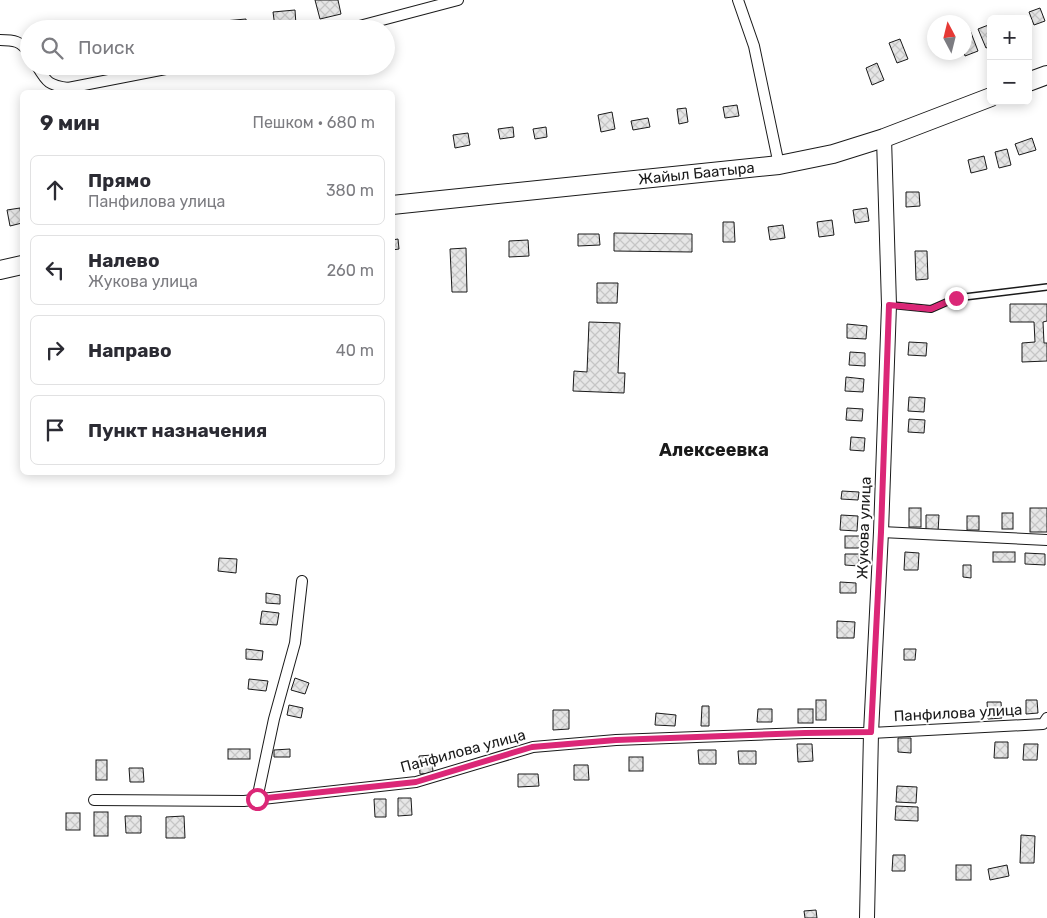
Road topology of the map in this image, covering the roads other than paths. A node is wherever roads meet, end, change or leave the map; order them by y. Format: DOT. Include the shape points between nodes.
graph roads {
  1 [pos="458,0"];
  2 [pos="738,0"];
  3 [pos="382,20"];
  4 [pos="0,40"];
  5 [pos="20,44"];
  6 [pos="42,75"];
  7 [pos="135,75"];
  8 [pos="1047,75"];
  9 [pos="1032,81"];
  10 [pos="987,99"];
  11 [pos="884,138"];
  12 [pos="779,165"];
  13 [pos="395,205"];
  14 [pos="20,265"];
  15 [pos="0,270"];
  16 [pos="1047,287"];
  17 [pos="889,305"];
  18 [pos="881,532"];
  19 [pos="1047,540"];
  20 [pos="302,581"];
  21 [pos="1047,718"];
  22 [pos="871,732"];
  23 [pos="257,799"];
  24 [pos="94,800"];
  25 [pos="867,918"];
  1 -- 3 [label="street"];
  2 -- 12 [label="street" via="754,46"];
  4 -- 5 [label="street"];
  6 -- 7 [label="street" via="52,86 68,88"];
  8 -- 9 [label="highway"];
  10 -- 11 [label="highway, Жайыл Баатыра"];
  11 -- 12 [label="highway, Жайыл Баатыра" via="832,154"];
  11 -- 17 [label="street, Жукова улица"];
  12 -- 13 [label="highway, Жайыл Баатыра"];
  14 -- 15 [label="highway"];
  16 -- 17 [label="lane" via="956,298 931,309"];
  17 -- 18 [label="street, Жукова улица"];
  18 -- 19 [label="street"];
  18 -- 22 [label="street, Жукова улица"];
  20 -- 23 [label="street" via="295,643"];
  21 -- 22 [label="street, Панфилова улица" via="1043,724"];
  22 -- 23 [label="street, Панфилова улица" via="616,740 532,747 416,782"];
  22 -- 25 [label="street, Жукова улица"];
  23 -- 24 [label="street, Панфилова улица"];
}
